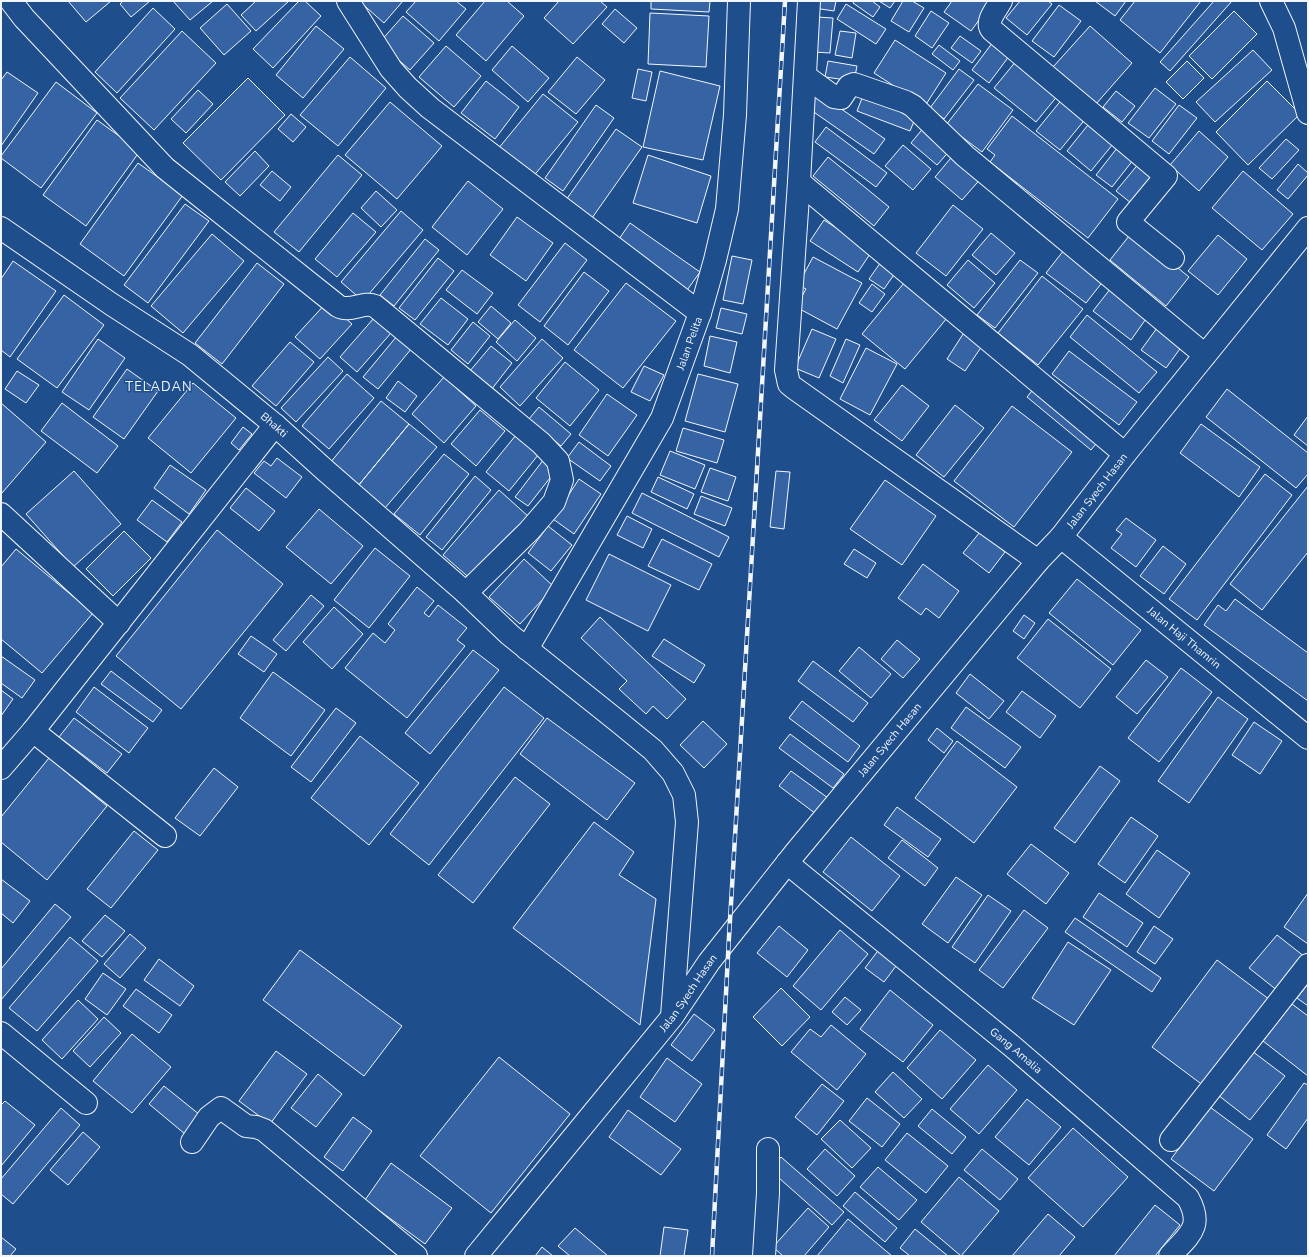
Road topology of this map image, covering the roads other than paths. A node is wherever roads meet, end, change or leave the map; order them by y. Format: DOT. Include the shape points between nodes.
graph roads {
  1 [pos="11,1"];
  2 [pos="348,1"];
  3 [pos="739,1"];
  4 [pos="810,1"];
  5 [pos="1001,1"];
  6 [pos="1271,1"];
  7 [pos="805,76"];
  8 [pos="1308,113"];
  9 [pos="799,182"];
  10 [pos="1,228"];
  11 [pos="1308,228"];
  12 [pos="1173,258"];
  13 [pos="700,313"];
  14 [pos="1205,355"];
  15 [pos="275,425"];
  16 [pos="1126,454"];
  17 [pos="1,514"];
  18 [pos="1061,537"];
  19 [pos="1038,561"];
  20 [pos="466,593"];
  21 [pos="119,623"];
  22 [pos="527,649"];
  23 [pos="33,731"];
  24 [pos="1308,738"];
  25 [pos="1,768"];
  26 [pos="165,836"];
  27 [pos="787,863"];
  28 [pos="1308,965"];
  29 [pos="672,1017"];
  30 [pos="1,1033"];
  31 [pos="86,1103"];
  32 [pos="1171,1140"];
  33 [pos="192,1142"];
  34 [pos="768,1149"];
  35 [pos="416,1256"];
  36 [pos="476,1256"];
  37 [pos="764,1256"];
  38 [pos="1170,1256"];
  1 -- 20 [label="street" via="165,168 338,306 375,306 541,443 558,461 562,480 554,502 529,532"];
  2 -- 13 [label="street" via="391,69 430,108"];
  3 -- 13 [label="street, Jalan Pelita" via="735,115 727,209"];
  4 -- 7 [label="street"];
  5 -- 12 [label="street" via="989,27 1166,176 1128,222"];
  6 -- 8 [label="street" via="1284,28"];
  7 -- 9 [label="street"];
  7 -- 14 [label="street" via="834,97 841,98 849,86 854,84 913,106 965,156"];
  9 -- 16 [label="street"];
  9 -- 19 [label="street" via="786,370 789,384"];
  10 -- 15 [label="street, Bhakti" via="190,355"];
  11 -- 14 [label="street, Jalan Syech Hasan"];
  13 -- 22 [label="street, Jalan Pelita" via="662,418 652,438"];
  14 -- 16 [label="street, Jalan Syech Hasan"];
  15 -- 20 [label="street, Bhakti"];
  15 -- 21 [label="street"];
  16 -- 18 [label="street, Jalan Syech Hasan"];
  17 -- 21 [label="street"];
  18 -- 19 [label="street, Jalan Syech Hasan"];
  18 -- 24 [label="street, Jalan Haji Thamrin"];
  19 -- 27 [label="street, Jalan Syech Hasan"];
  20 -- 22 [label="street, Bhakti"];
  21 -- 23 [label="street"];
  22 -- 29 [label="street, Bhakti" via="652,750 673,772 684,795 687,822"];
  23 -- 25 [label="street"];
  23 -- 26 [label="street"];
  27 -- 29 [label="street, Jalan Syech Hasan" via="709,962"];
  27 -- 38 [label="street, Gang Amalia" via="1013,1047 1188,1198 1193,1207 1195,1224 1193,1230"];
  28 -- 32 [label="street"];
  29 -- 36 [label="street, Jalan Syech Hasan"];
  30 -- 31 [label="street"];
  33 -- 35 [label="street" via="209,1117 221,1108 246,1126 264,1130"];
  34 -- 37 [label="street"];
}
